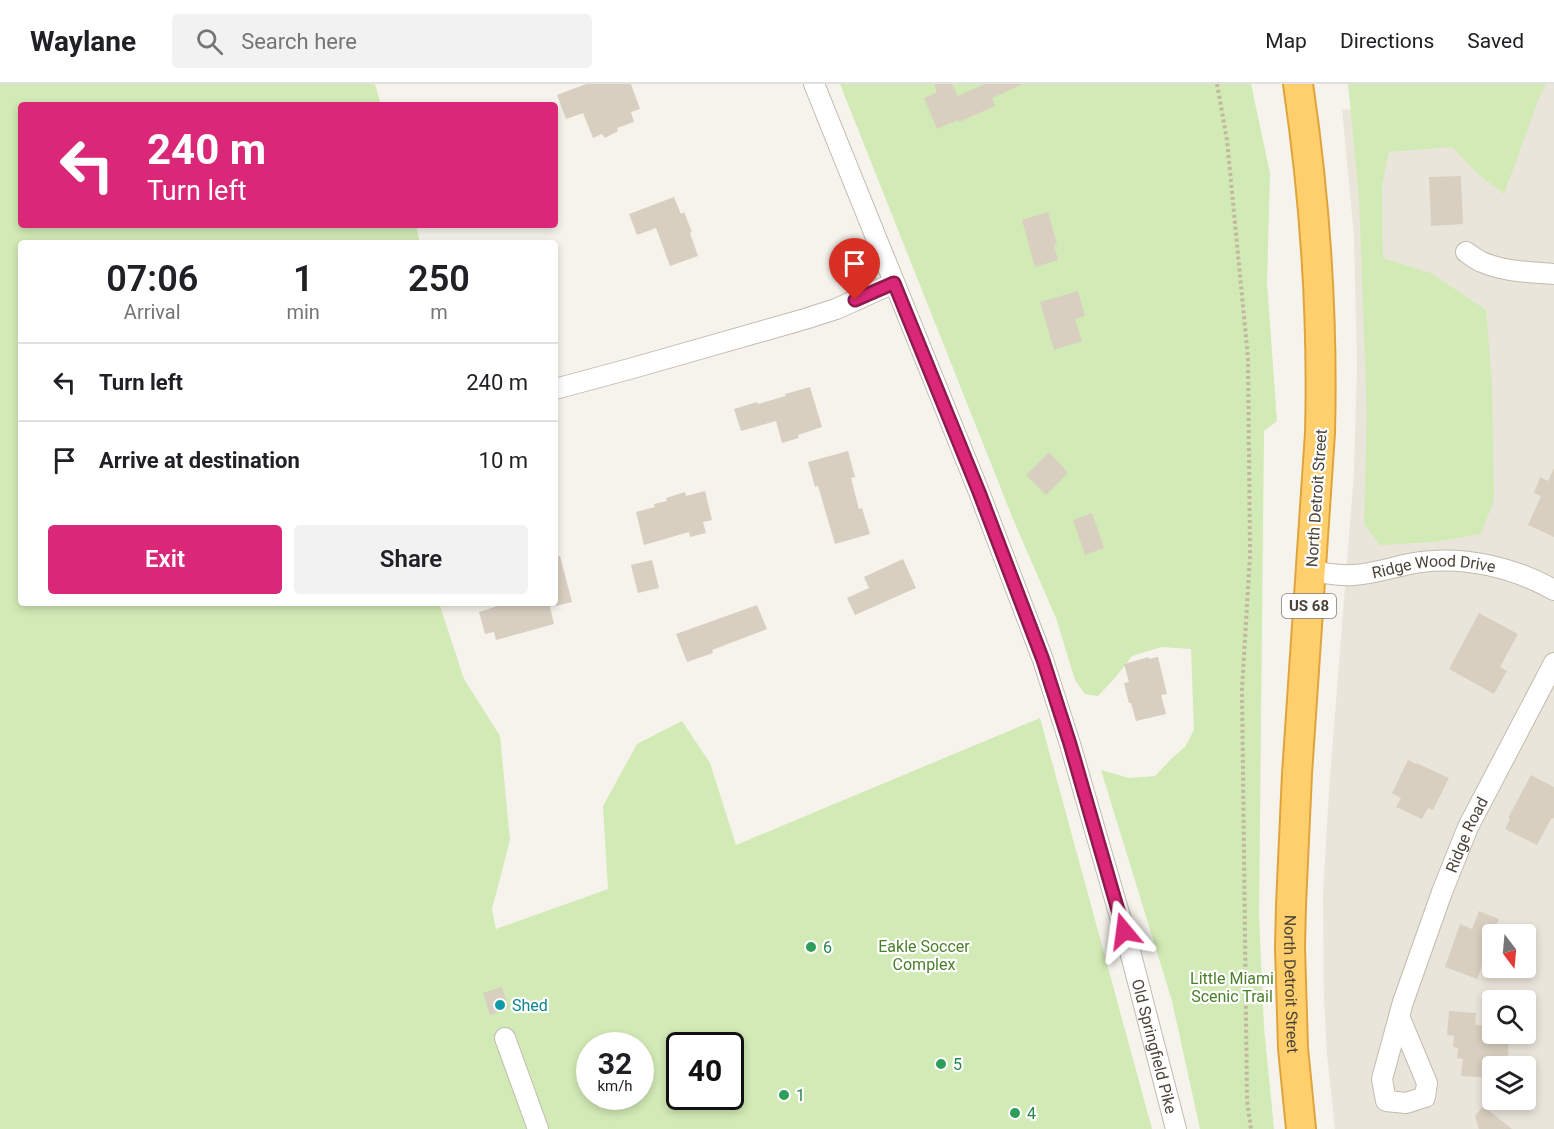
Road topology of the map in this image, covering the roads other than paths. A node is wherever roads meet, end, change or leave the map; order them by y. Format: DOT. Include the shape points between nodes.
graph roads {
  1 [pos="814,84"];
  2 [pos="1298,84"];
  3 [pos="1466,252"];
  4 [pos="1554,274"];
  5 [pos="894,283"];
  6 [pos="558,387"];
  7 [pos="1311,571"];
  8 [pos="1554,590"];
  9 [pos="1554,663"];
  10 [pos="1399,1016"];
  11 [pos="505,1038"];
  12 [pos="538,1129"];
  13 [pos="1176,1129"];
  14 [pos="1301,1129"];
  1 -- 5 [label="street, Old Springfield Pike"];
  2 -- 7 [label="highway, North Detroit Street / US 68" via="1316,238 1321,345"];
  3 -- 4 [label="street" via="1496,267"];
  5 -- 6 [label="street" via="805,319"];
  5 -- 13 [label="street, Old Springfield Pike" via="1047,673 1130,951"];
  7 -- 8 [label="street, Ridge Wood Drive" via="1353,575 1424,562 1474,563 1518,573"];
  7 -- 14 [label="highway, North Detroit Street / US 68" via="1290,947 1293,1048"];
  9 -- 10 [label="street, Ridge Road" via="1468,827"];
  11 -- 12 [label="street"];
}
